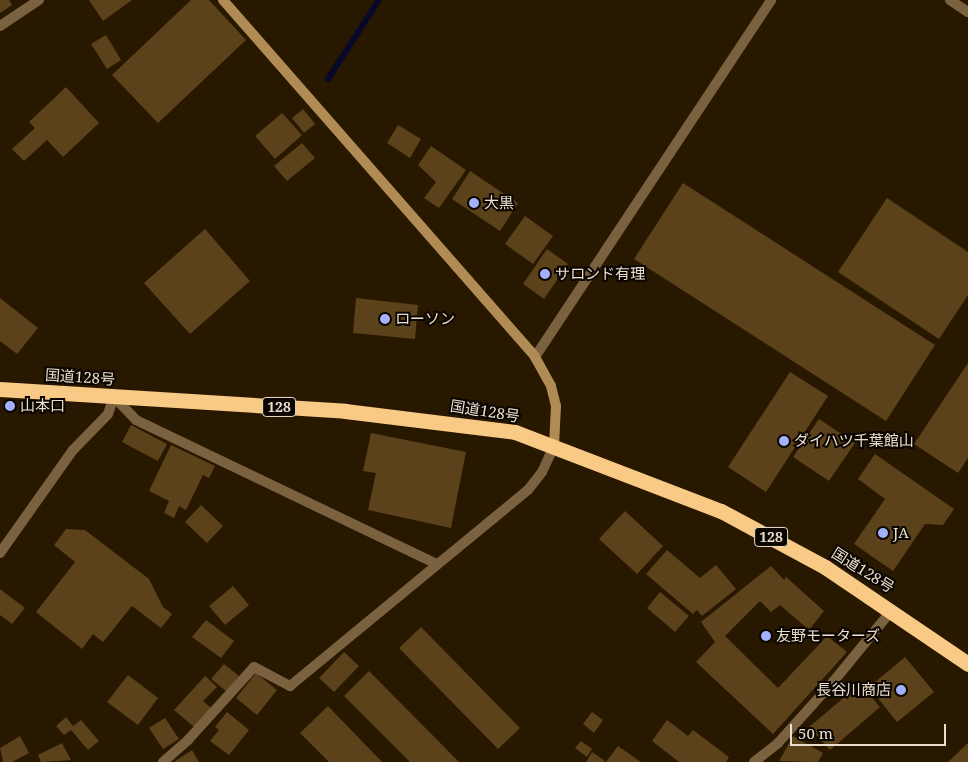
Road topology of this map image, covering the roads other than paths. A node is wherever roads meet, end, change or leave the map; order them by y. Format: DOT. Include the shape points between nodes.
graph roads {
  1 [pos="39,0"];
  2 [pos="223,0"];
  3 [pos="770,0"];
  4 [pos="950,0"];
  5 [pos="968,12"];
  6 [pos="0,26"];
  7 [pos="535,357"];
  8 [pos="0,389"];
  9 [pos="114,398"];
  10 [pos="554,446"];
  11 [pos="0,552"];
  12 [pos="437,564"];
  13 [pos="892,610"];
  14 [pos="968,664"];
  15 [pos="163,762"];
  16 [pos="754,762"];
  1 -- 6 [label="street"];
  2 -- 7 [label="street"];
  3 -- 7 [label="street"];
  4 -- 5 [label="street"];
  7 -- 10 [label="street" via="556,406"];
  8 -- 9 [label="highway, 国道128号 / 128"];
  9 -- 10 [label="highway, 国道128号 / 128" via="354,412 515,432"];
  9 -- 11 [label="street" via="108,414 74,450"];
  9 -- 12 [label="street" via="136,420"];
  10 -- 12 [label="street" via="542,472 528,490"];
  10 -- 13 [label="highway, 国道128号 / 128" via="722,511 825,567"];
  12 -- 15 [label="street" via="290,686 254,667 188,740"];
  13 -- 14 [label="highway, 国道128号 / 128"];
  13 -- 16 [label="street" via="834,682 778,743"];
}
